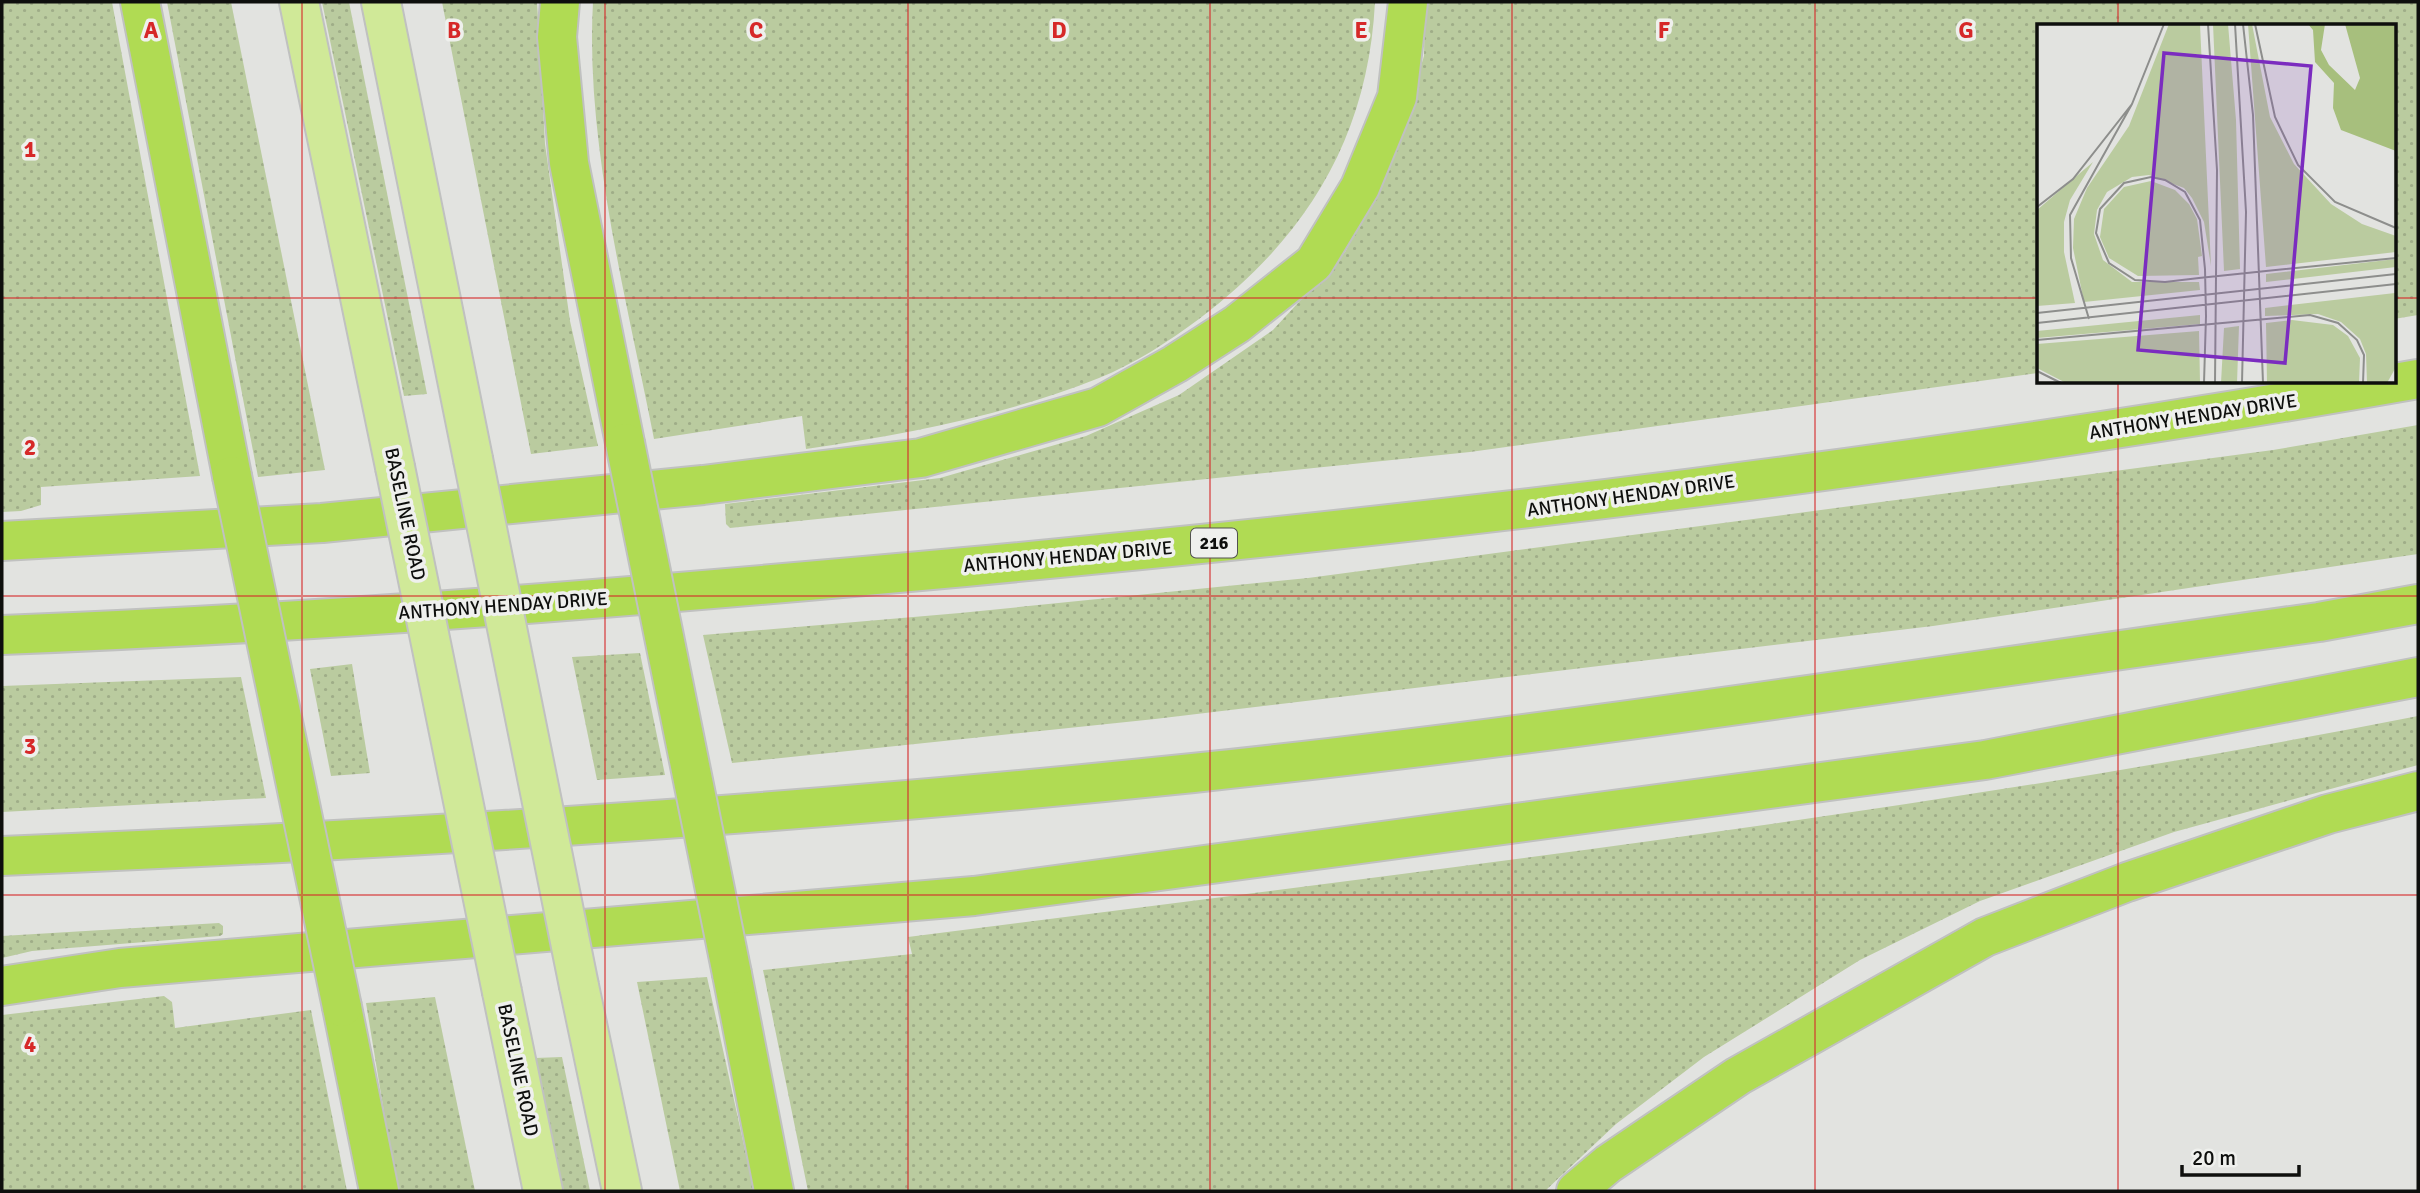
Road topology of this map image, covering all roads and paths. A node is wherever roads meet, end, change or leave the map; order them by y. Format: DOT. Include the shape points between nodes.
graph roads {
  1 [pos="140,2"];
  2 [pos="299,2"];
  3 [pos="382,2"];
  4 [pos="560,2"];
  5 [pos="1408,2"];
  6 [pos="2418,379"];
  7 [pos="2395,383"];
  8 [pos="2396,383"];
  9 [pos="2,541"];
  10 [pos="2418,604"];
  11 [pos="2,635"];
  12 [pos="2418,677"];
  13 [pos="2418,791"];
  14 [pos="2,856"];
  15 [pos="2,986"];
  16 [pos="379,1191"];
  17 [pos="543,1191"];
  18 [pos="622,1191"];
  19 [pos="774,1191"];
  20 [pos="1576,1191"];
  1 -- 16 [label="highway, bridge"];
  2 -- 17 [label="main road, BASELINE ROAD, bridge"];
  3 -- 18 [label="main road, bridge"];
  4 -- 19 [label="highway, bridge" via="557,37 569,163"];
  5 -- 9 [label="highway" via="1397,96 1360,187 1314,263 1237,324 1098,407 921,458 703,485 322,523"];
  6 -- 8 [label="highway, ANTHONY HENDAY DRIVE / 216"];
  7 -- 11 [label="highway, ANTHONY HENDAY DRIVE / 216" via="2187,420 1461,517 570,603"];
  10 -- 14 [label="highway" via="2319,622 1601,722 1195,773 824,806 246,846"];
  12 -- 15 [label="highway" via="1985,760 1084,882 974,896 120,968"];
  13 -- 20 [label="highway" via="2253,839 1985,937 1738,1076"];
}
